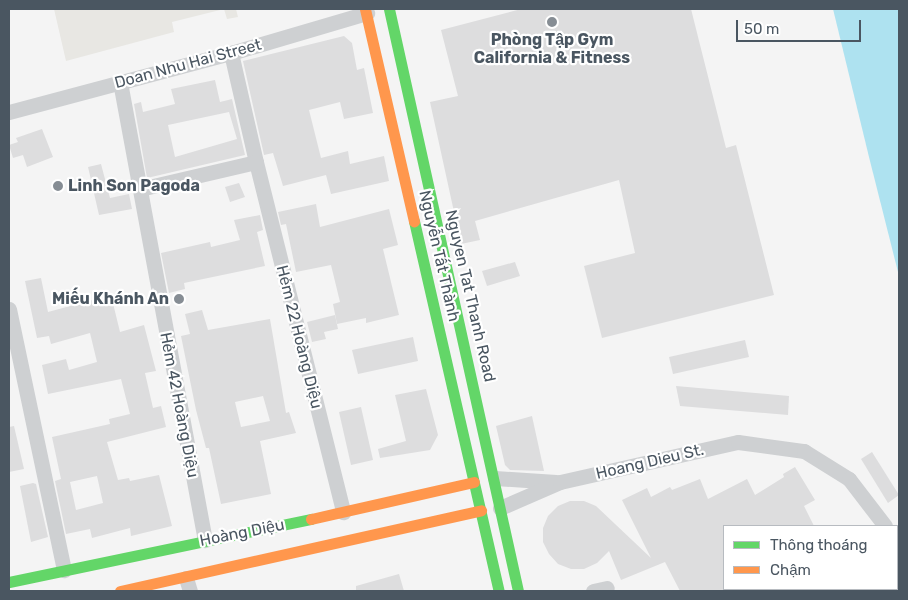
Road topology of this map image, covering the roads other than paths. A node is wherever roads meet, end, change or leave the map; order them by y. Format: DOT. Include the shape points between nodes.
graph roads {
  1 [pos="389,9"];
  2 [pos="366,11"];
  3 [pos="231,53"];
  4 [pos="120,82"];
  5 [pos="9,112"];
  6 [pos="256,162"];
  7 [pos="140,188"];
  8 [pos="9,309"];
  9 [pos="495,478"];
  10 [pos="474,482"];
  11 [pos="560,482"];
  12 [pos="500,508"];
  13 [pos="481,510"];
  14 [pos="343,512"];
  15 [pos="884,525"];
  16 [pos="204,540"];
  17 [pos="64,570"];
  18 [pos="9,582"];
  19 [pos="188,584"];
  20 [pos="120,591"];
  21 [pos="499,591"];
  22 [pos="518,591"];
  1 -- 9 [label="main road, Nguyen Tat Thanh Road"];
  2 -- 3 [label="street, Doan Nhu Hai Street"];
  2 -- 10 [label="main road, Nguyễn Tất Thành"];
  3 -- 4 [label="street, Doan Nhu Hai Street"];
  3 -- 6 [label="street, Hẻm 22 Hoàng Diệu"];
  4 -- 5 [label="street, Doan Nhu Hai Street"];
  4 -- 7 [label="street, Hẻm 42 Hoàng Diệu"];
  6 -- 7 [label="street"];
  6 -- 14 [label="street, Hẻm 22 Hoàng Diệu"];
  7 -- 16 [label="street, Hẻm 42 Hoàng Diệu"];
  8 -- 17 [label="street"];
  9 -- 10 [label="main road, Hoàng Diệu"];
  9 -- 11 [label="street, Hoang Dieu St."];
  9 -- 12 [label="main road, Nguyen Tat Thanh Road"];
  10 -- 13 [label="main road, Nguyễn Tất Thành"];
  10 -- 14 [label="main road, Hoàng Diệu"];
  11 -- 12 [label="street"];
  11 -- 15 [label="street, Hoang Dieu St." via="738,442 804,451 849,479"];
  12 -- 13 [label="main road, Hoàng Diệu"];
  12 -- 22 [label="main road, Nguyen Tat Thanh Road"];
  13 -- 19 [label="main road, Hoàng Diệu"];
  13 -- 21 [label="main road"];
  14 -- 16 [label="main road, Hoàng Diệu"];
  16 -- 17 [label="main road, Hoàng Diệu"];
  17 -- 18 [label="main road, Hoàng Diệu"];
  19 -- 20 [label="main road, Hoàng Diệu"];
}
